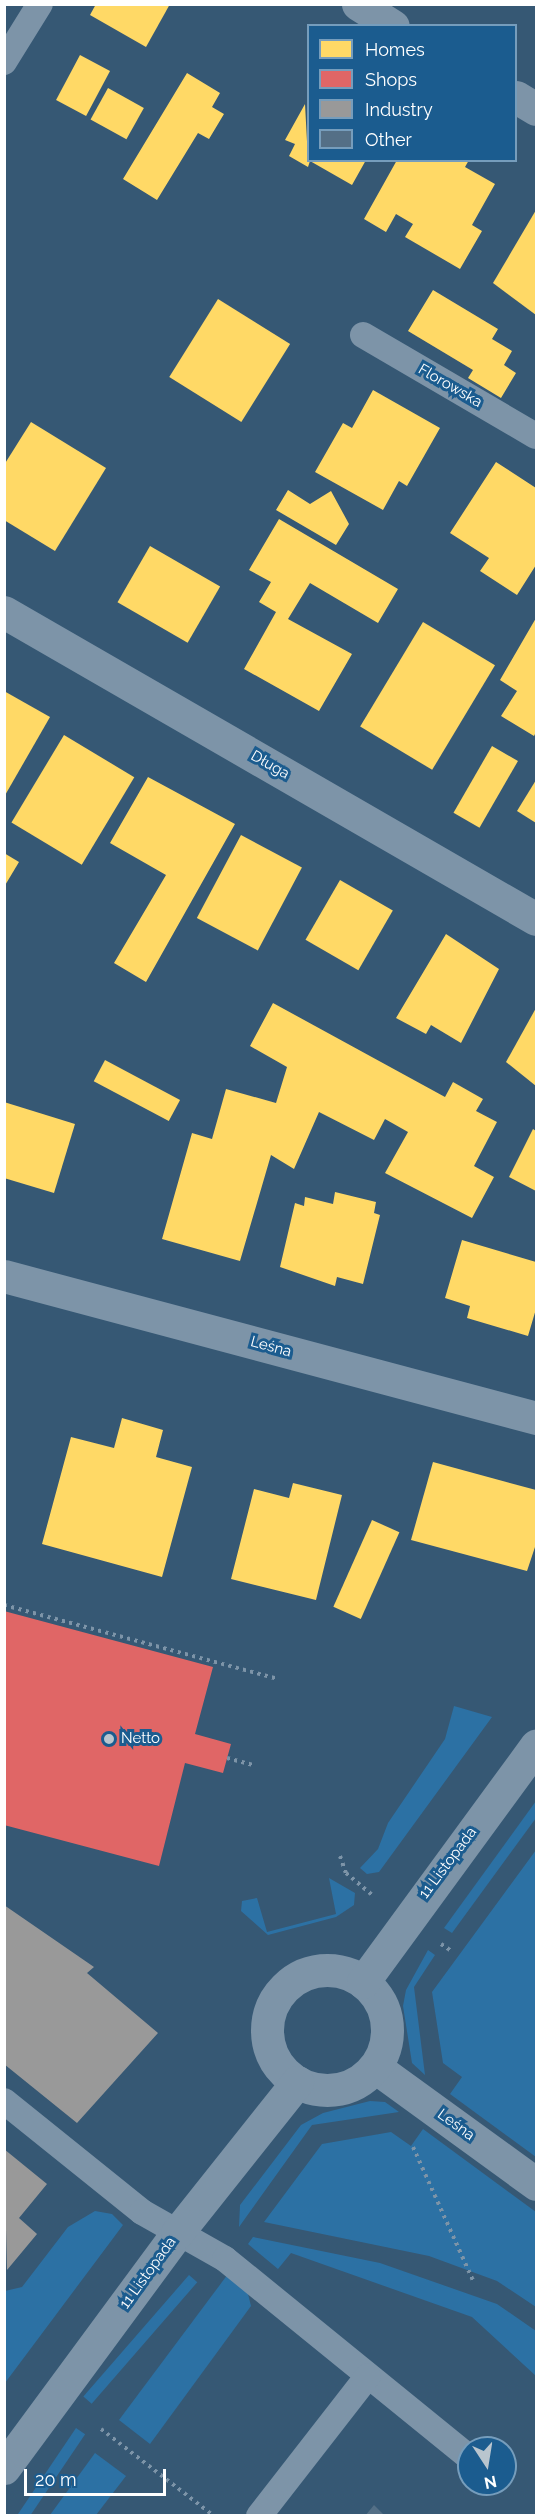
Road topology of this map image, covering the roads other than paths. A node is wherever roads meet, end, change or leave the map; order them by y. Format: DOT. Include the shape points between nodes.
graph roads {
  1 [pos="40,4"];
  2 [pos="358,4"];
  3 [pos="390,24"];
  4 [pos="4,62"];
  5 [pos="517,98"];
  6 [pos="537,109"];
  7 [pos="363,335"];
  8 [pos="537,436"];
  9 [pos="4,612"];
  10 [pos="537,919"];
  11 [pos="4,1276"];
  12 [pos="537,1418"];
  13 [pos="537,1746"];
  14 [pos="363,1982"];
  15 [pos="375,2067"];
  16 [pos="297,2082"];
  17 [pos="4,2101"];
  18 [pos="537,2184"];
  19 [pos="177,2233"];
  20 [pos="368,2376"];
  21 [pos="457,2447"];
  22 [pos="4,2468"];
  23 [pos="259,2516"];
  1 -- 4 [label="lane"];
  2 -- 3 [label="street"];
  5 -- 6 [label="street"];
  7 -- 8 [label="lane, Florowska"];
  9 -- 10 [label="street, Długa"];
  11 -- 12 [label="street, Leśna"];
  13 -- 14 [label="street, 11 Listopada"];
  14 -- 15 [label="street" via="380,2004 387,2031"];
  14 -- 16 [label="street" via="342,1972 318,1970 296,1978 279,1994 266,2032 281,2070"];
  15 -- 16 [label="street" via="339,2089"];
  15 -- 18 [label="street, Leśna"];
  16 -- 19 [label="street, 11 Listopada"];
  17 -- 19 [label="lane"];
  19 -- 20 [label="lane" via="225,2259"];
  19 -- 22 [label="street, 11 Listopada"];
  20 -- 21 [label="lane"];
  20 -- 23 [label="lane"];
}
